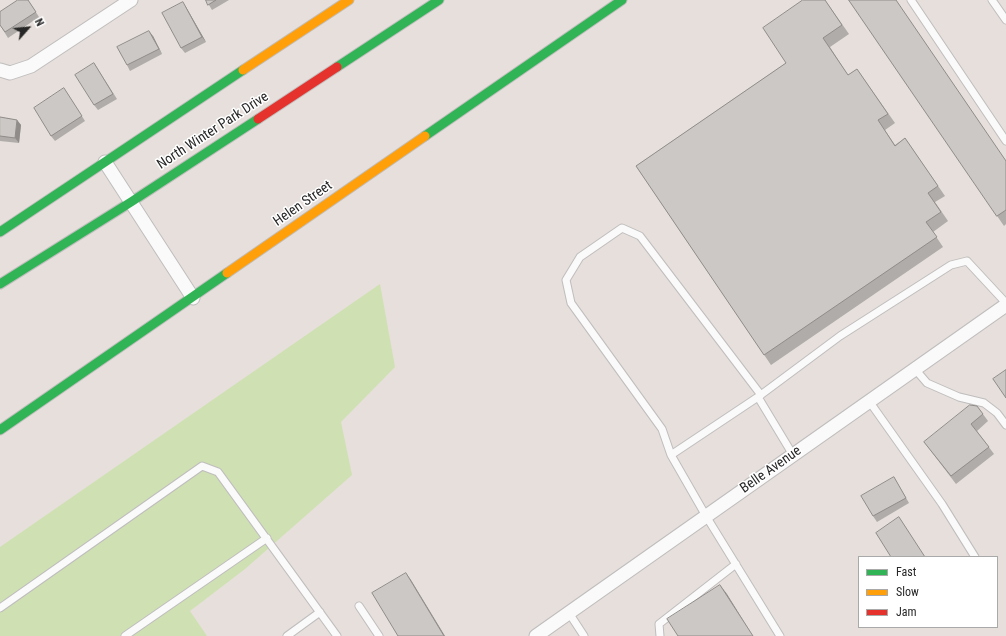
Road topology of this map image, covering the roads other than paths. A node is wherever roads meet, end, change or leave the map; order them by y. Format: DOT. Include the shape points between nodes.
graph roads {
  1 [pos="131,0"];
  2 [pos="348,0"];
  3 [pos="439,0"];
  4 [pos="622,0"];
  5 [pos="910,0"];
  6 [pos="992,0"];
  7 [pos="1006,20"];
  8 [pos="0,70"];
  9 [pos="1006,141"];
  10 [pos="105,162"];
  11 [pos="131,202"];
  12 [pos="0,232"];
  13 [pos="0,284"];
  14 [pos="193,298"];
  15 [pos="1006,304"];
  16 [pos="915,369"];
  17 [pos="759,396"];
  18 [pos="869,401"];
  19 [pos="1006,425"];
  20 [pos="0,430"];
  21 [pos="671,455"];
  22 [pos="793,455"];
  23 [pos="706,516"];
  24 [pos="267,538"];
  25 [pos="974,556"];
  26 [pos="736,564"];
  27 [pos="360,606"];
  28 [pos="0,608"];
  29 [pos="320,612"];
  30 [pos="568,613"];
  31 [pos="125,636"];
  32 [pos="287,636"];
  33 [pos="338,636"];
  34 [pos="379,636"];
  35 [pos="536,636"];
  36 [pos="584,636"];
  37 [pos="660,636"];
  38 [pos="780,636"];
  1 -- 8 [label="street" via="31,66 10,73"];
  2 -- 10 [label="street"];
  3 -- 11 [label="street, North Winter Park Drive"];
  4 -- 14 [label="street, Helen Street"];
  5 -- 9 [label="lane"];
  6 -- 7 [label="lane"];
  10 -- 11 [label="street"];
  10 -- 12 [label="street"];
  11 -- 13 [label="street, North Winter Park Drive"];
  11 -- 14 [label="street"];
  14 -- 20 [label="street, Helen Street"];
  15 -- 16 [label="street, Belle Avenue"];
  15 -- 17 [label="lane" via="967,261 951,265 840,336"];
  16 -- 18 [label="street, Belle Avenue"];
  16 -- 19 [label="lane" via="927,383 959,397 984,403 997,413"];
  17 -- 21 [label="lane"];
  17 -- 21 [label="lane" via="640,236 622,228 580,257 566,280 571,303 662,429"];
  17 -- 22 [label="lane"];
  18 -- 22 [label="street, Belle Avenue"];
  18 -- 25 [label="lane" via="942,504"];
  21 -- 23 [label="lane"];
  22 -- 23 [label="street, Belle Avenue"];
  23 -- 26 [label="lane"];
  23 -- 30 [label="street, Belle Avenue"];
  24 -- 28 [label="lane" via="218,472 202,466"];
  24 -- 29 [label="lane"];
  24 -- 31 [label="lane"];
  26 -- 37 [label="lane" via="659,624"];
  26 -- 38 [label="lane"];
  27 -- 34 [label="lane"];
  29 -- 32 [label="lane"];
  29 -- 33 [label="lane"];
  30 -- 35 [label="street, Belle Avenue"];
  30 -- 36 [label="lane"];
}
